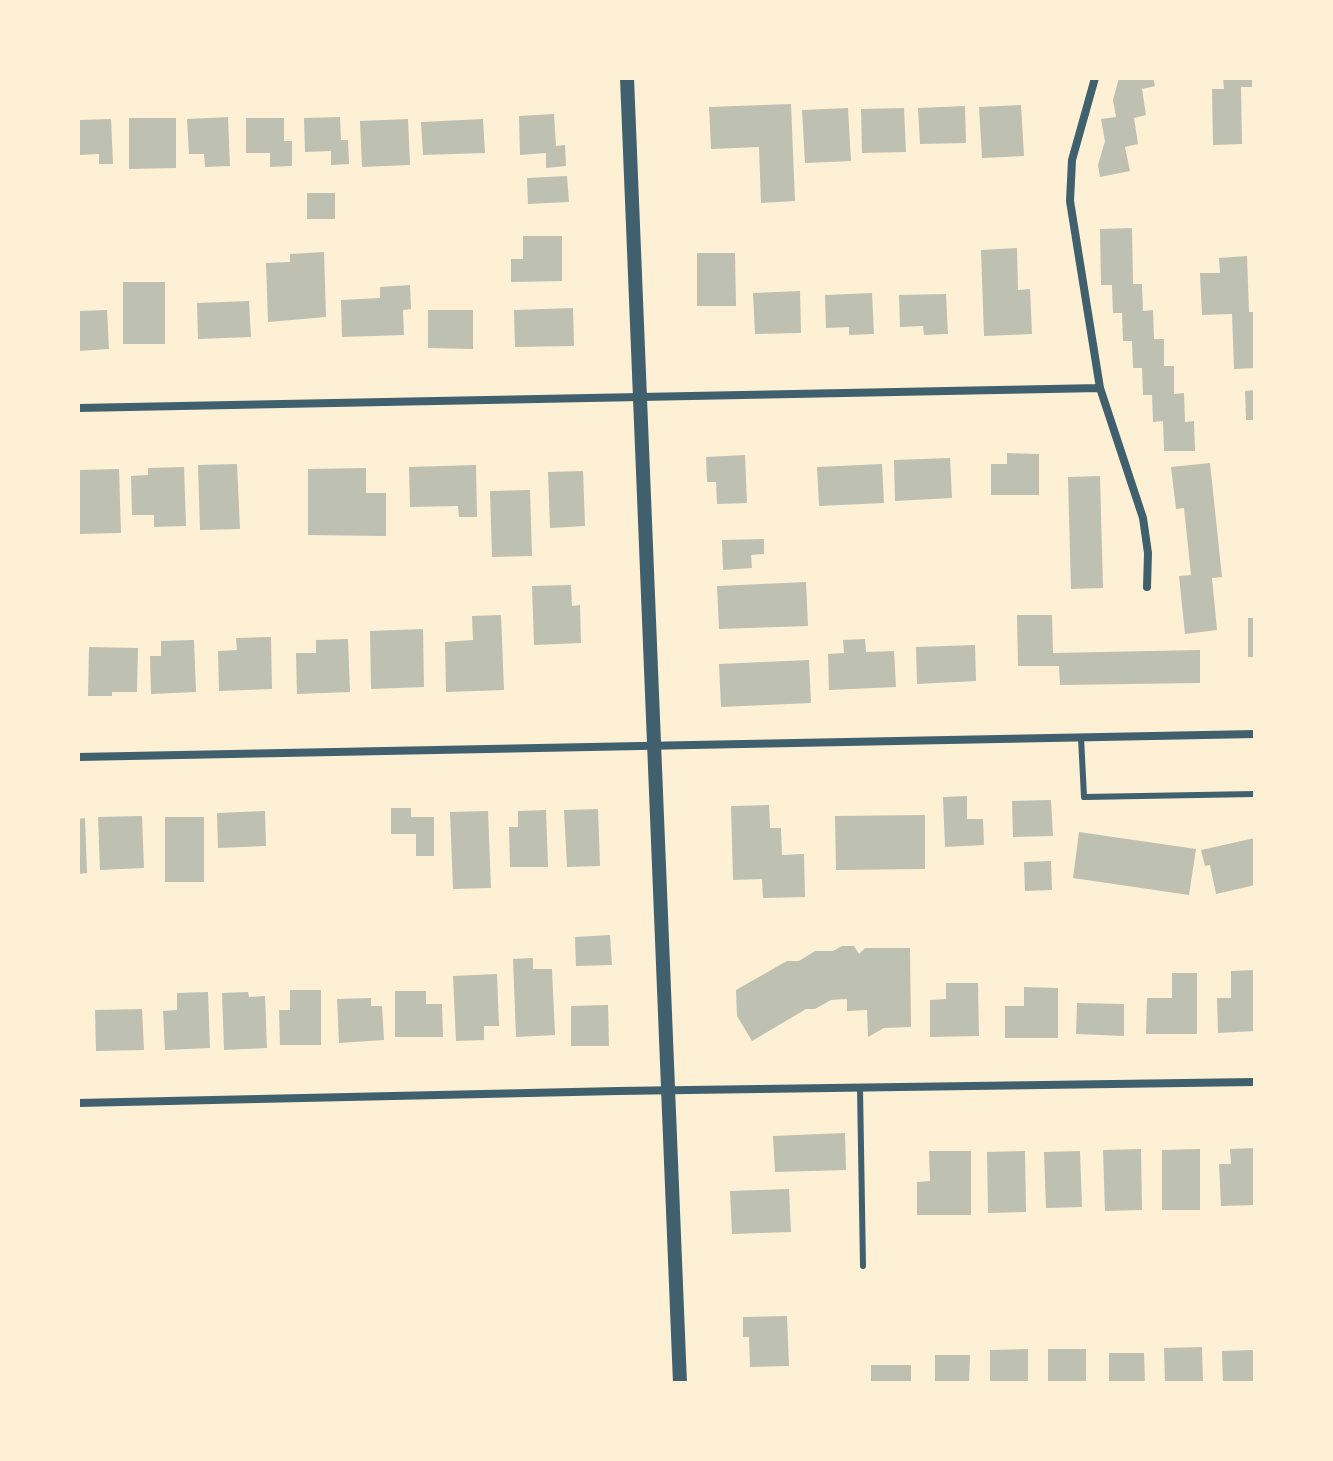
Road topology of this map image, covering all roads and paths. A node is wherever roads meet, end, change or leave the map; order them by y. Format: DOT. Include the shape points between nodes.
graph roads {
  1 [pos="627,78"];
  2 [pos="1095,78"];
  3 [pos="1100,388"];
  4 [pos="639,398"];
  5 [pos="78,408"];
  6 [pos="1147,587"];
  7 [pos="1255,734"];
  8 [pos="1081,737"];
  9 [pos="654,746"];
  10 [pos="78,757"];
  11 [pos="1255,794"];
  12 [pos="1255,1082"];
  13 [pos="860,1088"];
  14 [pos="669,1090"];
  15 [pos="78,1103"];
  16 [pos="863,1266"];
  17 [pos="680,1383"];
  1 -- 4 [label="street"];
  2 -- 3 [label="street" via="1072,160 1070,201"];
  3 -- 4 [label="street"];
  3 -- 6 [label="street" via="1143,518"];
  4 -- 5 [label="street"];
  4 -- 9 [label="street"];
  7 -- 8 [label="street"];
  8 -- 9 [label="street"];
  8 -- 11 [label="lane" via="1084,797"];
  9 -- 10 [label="street"];
  9 -- 14 [label="street"];
  12 -- 13 [label="street"];
  13 -- 14 [label="street"];
  13 -- 16 [label="lane"];
  14 -- 15 [label="street"];
  14 -- 17 [label="street"];
}
